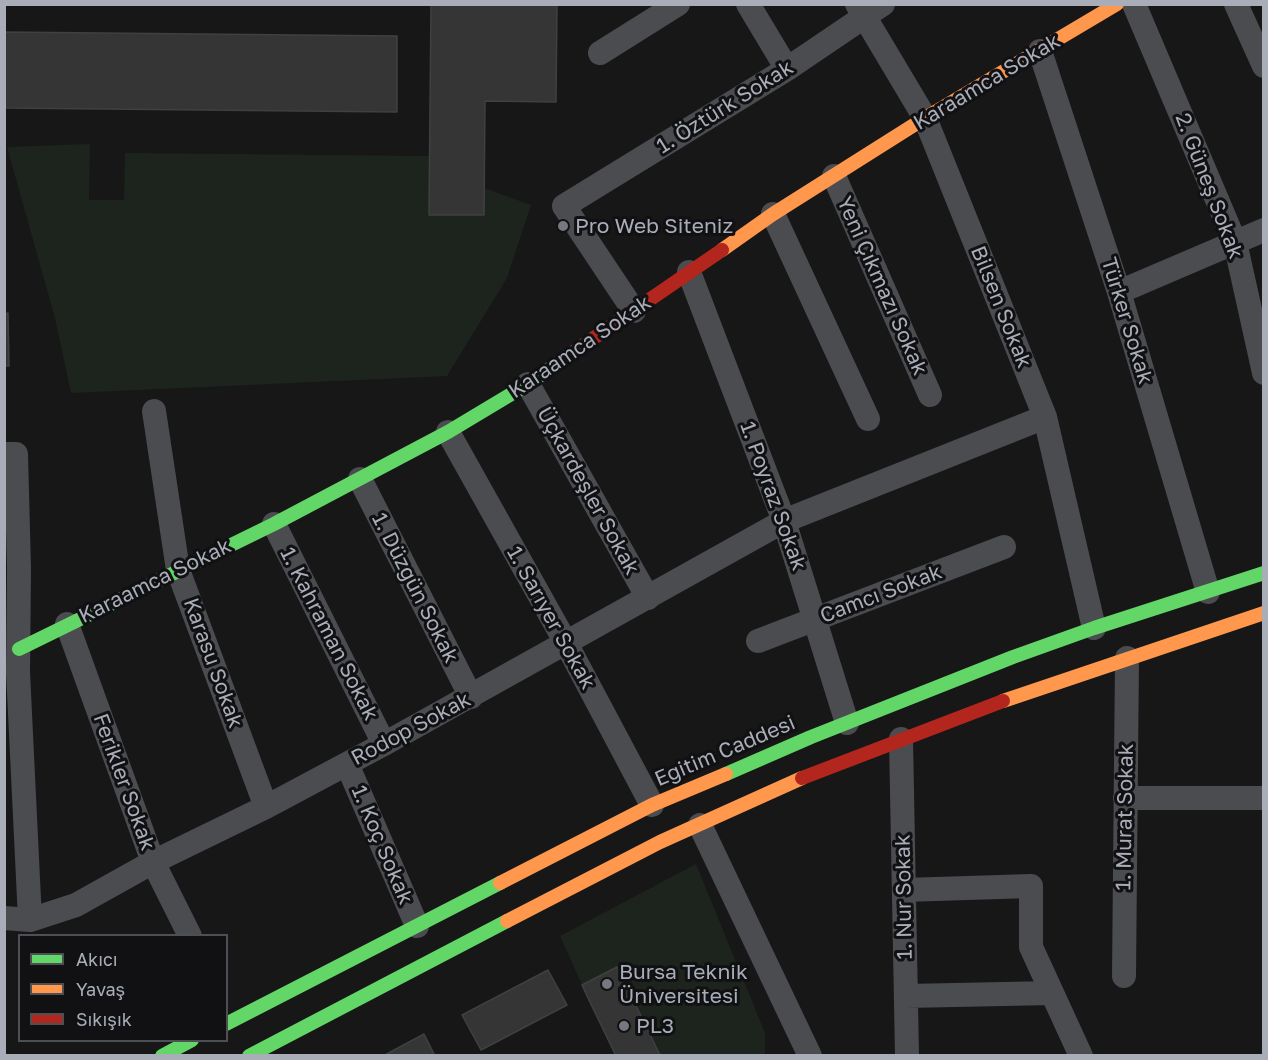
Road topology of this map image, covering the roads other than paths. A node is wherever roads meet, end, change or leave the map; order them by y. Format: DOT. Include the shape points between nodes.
graph roads {
  1 [pos="678,4"];
  2 [pos="748,4"];
  3 [pos="1117,4"];
  4 [pos="1134,4"];
  5 [pos="1236,4"];
  6 [pos="868,9"];
  7 [pos="1040,51"];
  8 [pos="600,53"];
  9 [pos="1263,66"];
  10 [pos="787,69"];
  11 [pos="925,118"];
  12 [pos="834,176"];
  13 [pos="773,214"];
  14 [pos="1263,230"];
  15 [pos="1235,242"];
  16 [pos="689,272"];
  17 [pos="1119,292"];
  18 [pos="634,310"];
  19 [pos="1263,373"];
  20 [pos="528,384"];
  21 [pos="930,395"];
  22 [pos="154,411"];
  23 [pos="1045,417"];
  24 [pos="868,419"];
  25 [pos="448,432"];
  26 [pos="4,454"];
  27 [pos="360,478"];
  28 [pos="784,521"];
  29 [pos="273,524"];
  30 [pos="1004,547"];
  31 [pos="12,569"];
  32 [pos="178,570"];
  33 [pos="1263,573"];
  34 [pos="1208,592"];
  35 [pos="648,598"];
  36 [pos="1263,614"];
  37 [pos="816,619"];
  38 [pos="67,624"];
  39 [pos="1094,628"];
  40 [pos="758,641"];
  41 [pos="566,643"];
  42 [pos="1127,658"];
  43 [pos="14,665"];
  44 [pos="471,697"];
  45 [pos="847,723"];
  46 [pos="901,740"];
  47 [pos="384,744"];
  48 [pos="347,764"];
  49 [pos="1125,798"];
  50 [pos="1263,798"];
  51 [pos="652,805"];
  52 [pos="266,807"];
  53 [pos="700,825"];
  54 [pos="153,862"];
  55 [pos="904,890"];
  56 [pos="4,918"];
  57 [pos="30,920"];
  58 [pos="417,926"];
  59 [pos="189,934"];
  60 [pos="1124,976"];
  61 [pos="1052,993"];
  62 [pos="906,996"];
  63 [pos="229,1016"];
  64 [pos="190,1042"];
  65 [pos="162,1056"];
  66 [pos="249,1056"];
  67 [pos="810,1056"];
  68 [pos="907,1056"];
  69 [pos="1081,1056"];
  1 -- 8 [label="street"];
  2 -- 10 [label="street"];
  3 -- 7 [label="main road, Karaamca Sokak"];
  4 -- 15 [label="street, 2. Güneş Sokak"];
  5 -- 9 [label="street"];
  6 -- 10 [label="street, 1. Öztürk Sokak"];
  6 -- 11 [label="street, Bilsen Sokak"];
  7 -- 11 [label="main road, Karaamca Sokak"];
  7 -- 17 [label="street, Türker Sokak"];
  10 -- 18 [label="street, 1. Öztürk Sokak" via="564,206"];
  11 -- 12 [label="main road, Karaamca Sokak"];
  11 -- 23 [label="street, Bilsen Sokak"];
  12 -- 13 [label="main road, Karaamca Sokak"];
  12 -- 21 [label="street, Yeni Çıkmazı Sokak"];
  13 -- 16 [label="main road, Karaamca Sokak"];
  13 -- 24 [label="street"];
  14 -- 15 [label="street"];
  15 -- 17 [label="street"];
  15 -- 19 [label="street, 2. Güneş Sokak"];
  16 -- 18 [label="main road, Karaamca Sokak"];
  16 -- 28 [label="street, 1. Poyraz Sokak"];
  17 -- 34 [label="street, Türker Sokak"];
  18 -- 20 [label="main road, Karaamca Sokak"];
  20 -- 25 [label="main road, Karaamca Sokak"];
  20 -- 35 [label="street, Üçkardeşler Sokak"];
  22 -- 32 [label="street, Karasu Sokak"];
  23 -- 28 [label="street, Rodop Sokak"];
  23 -- 39 [label="street, Bilsen Sokak"];
  25 -- 27 [label="main road, Karaamca Sokak"];
  25 -- 41 [label="street, 1. Sarıyer Sokak"];
  26 -- 31 [label="street" via="16,454"];
  27 -- 29 [label="main road, Karaamca Sokak"];
  27 -- 44 [label="street, 1. Düzgün Sokak"];
  28 -- 35 [label="street, Rodop Sokak"];
  28 -- 37 [label="street, 1. Poyraz Sokak"];
  29 -- 32 [label="main road, Karaamca Sokak"];
  29 -- 47 [label="street, 1. Kahraman Sokak"];
  30 -- 37 [label="street, Camcı Sokak"];
  31 -- 43 [label="street"];
  32 -- 38 [label="main road, Karaamca Sokak"];
  32 -- 52 [label="street, Karasu Sokak"];
  33 -- 34 [label="main road, Eğitim Caddesi"];
  34 -- 39 [label="main road, Eğitim Caddesi"];
  35 -- 41 [label="street, Rodop Sokak"];
  36 -- 42 [label="main road"];
  37 -- 40 [label="street, Camcı Sokak"];
  37 -- 45 [label="street, 1. Poyraz Sokak"];
  38 -- 43 [label="main road, Karaamca Sokak"];
  38 -- 54 [label="street, Ferikler Sokak"];
  39 -- 45 [label="main road, Eğitim Caddesi"];
  41 -- 44 [label="street, Rodop Sokak"];
  41 -- 51 [label="street, 1. Sarıyer Sokak"];
  42 -- 46 [label="main road"];
  42 -- 49 [label="street, 1. Murat Sokak"];
  43 -- 57 [label="street"];
  44 -- 47 [label="street, Rodop Sokak"];
  45 -- 51 [label="main road, Eğitim Caddesi"];
  46 -- 53 [label="main road" via="814,773"];
  46 -- 55 [label="street, 1. Nur Sokak"];
  47 -- 48 [label="street, Rodop Sokak"];
  48 -- 52 [label="street, Rodop Sokak"];
  48 -- 58 [label="street, 1. Koç Sokak"];
  49 -- 50 [label="street"];
  49 -- 60 [label="street, 1. Murat Sokak"];
  51 -- 58 [label="main road, Eğitim Caddesi"];
  52 -- 54 [label="street, Rodop Sokak"];
  53 -- 66 [label="main road" via="660,842"];
  53 -- 67 [label="street"];
  54 -- 57 [label="street, Rodop Sokak" via="76,905"];
  54 -- 59 [label="street, Ferikler Sokak"];
  55 -- 61 [label="street" via="1031,886 1031,947"];
  55 -- 62 [label="street, 1. Nur Sokak"];
  56 -- 57 [label="street"];
  58 -- 63 [label="main road, Eğitim Caddesi"];
  61 -- 62 [label="street"];
  61 -- 69 [label="street"];
  62 -- 68 [label="street, 1. Nur Sokak"];
  64 -- 65 [label="main road"];
}
